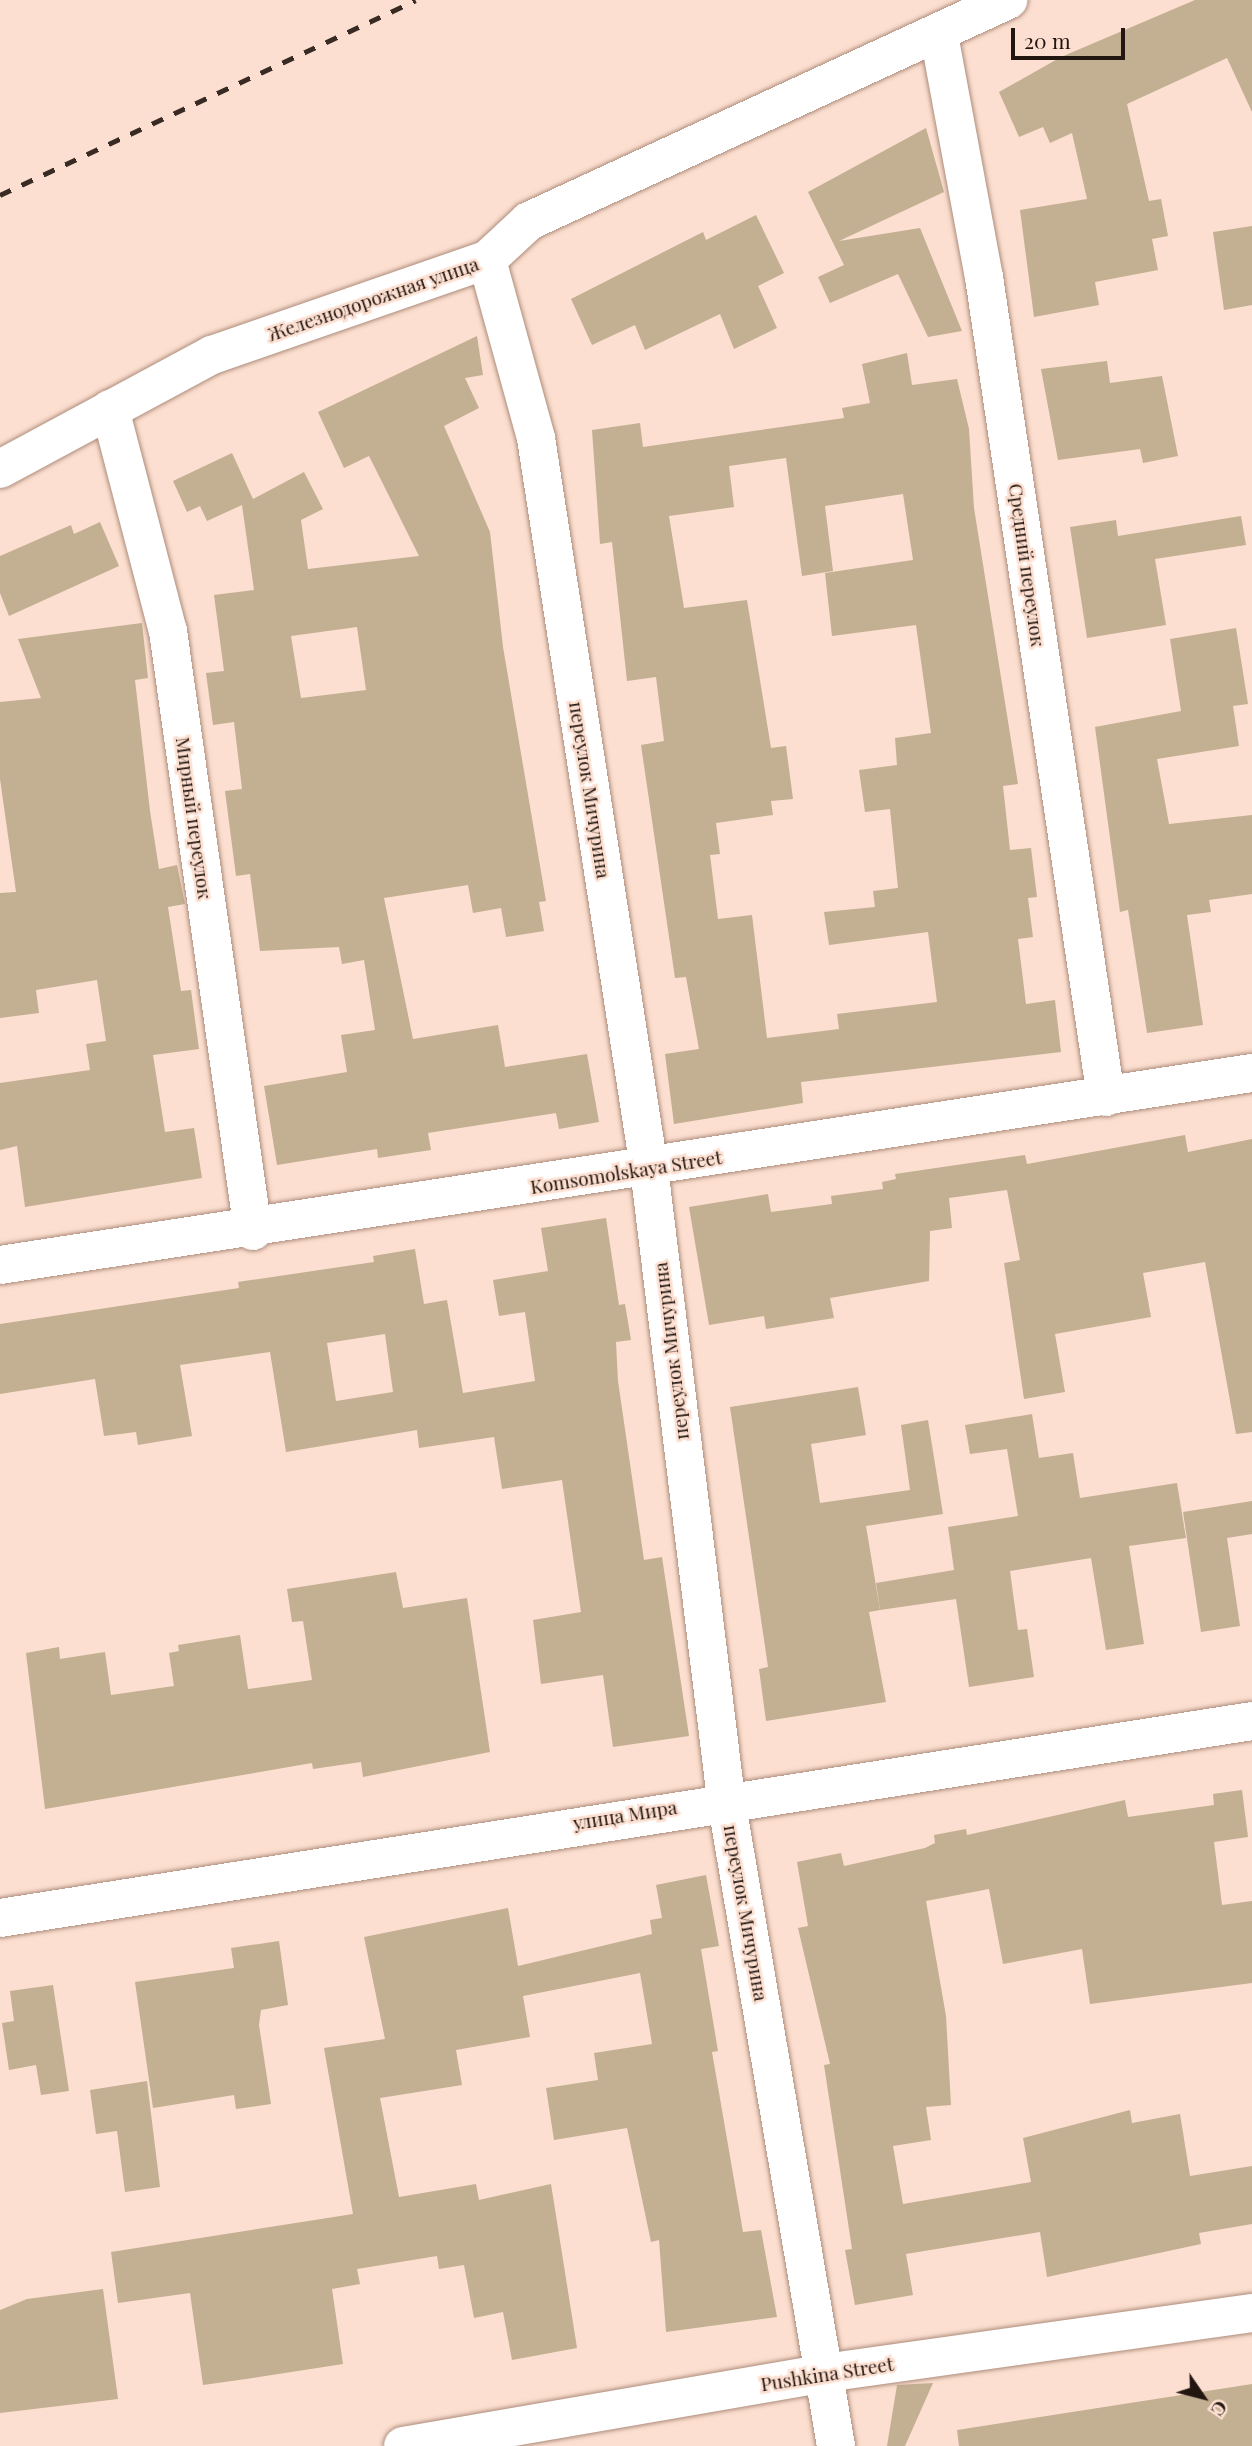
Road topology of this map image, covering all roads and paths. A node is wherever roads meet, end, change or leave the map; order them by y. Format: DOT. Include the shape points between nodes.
graph roads {
  1 [pos="1008,0"];
  2 [pos="939,35"];
  3 [pos="487,260"];
  4 [pos="110,410"];
  5 [pos="0,469"];
  6 [pos="1252,1073"];
  7 [pos="1106,1097"];
  8 [pos="649,1168"];
  9 [pos="254,1231"];
  10 [pos="0,1265"];
  11 [pos="1252,1721"];
  12 [pos="726,1799"];
  13 [pos="0,1918"];
  14 [pos="1252,2313"];
  15 [pos="825,2373"];
  16 [pos="415,2445"];
  17 [pos="836,2446"];
  1 -- 2 [label="street, Железнодорожная улица"];
  2 -- 3 [label="street, Железнодорожная улица" via="529,221"];
  2 -- 7 [label="street, Средний переулок" via="984,277"];
  3 -- 4 [label="street, Железнодорожная улица" via="212,355"];
  3 -- 8 [label="street, переулок Мичурина" via="536,438"];
  4 -- 5 [label="street, Железнодорожная улица"];
  4 -- 9 [label="street, Мирный переулок" via="168,631"];
  6 -- 7 [label="street, Komsomolskaya Street"];
  7 -- 8 [label="street, Komsomolskaya Street"];
  8 -- 9 [label="street, Komsomolskaya Street"];
  8 -- 12 [label="street, переулок Мичурина"];
  9 -- 10 [label="street, Komsomolskaya Street"];
  11 -- 12 [label="street, улица Мира"];
  12 -- 13 [label="street, улица Мира"];
  12 -- 15 [label="street, переулок Мичурина"];
  14 -- 15 [label="street, Pushkina Street"];
  15 -- 16 [label="street, Pushkina Street"];
  15 -- 17 [label="street, переулок Мичурина"];
}
